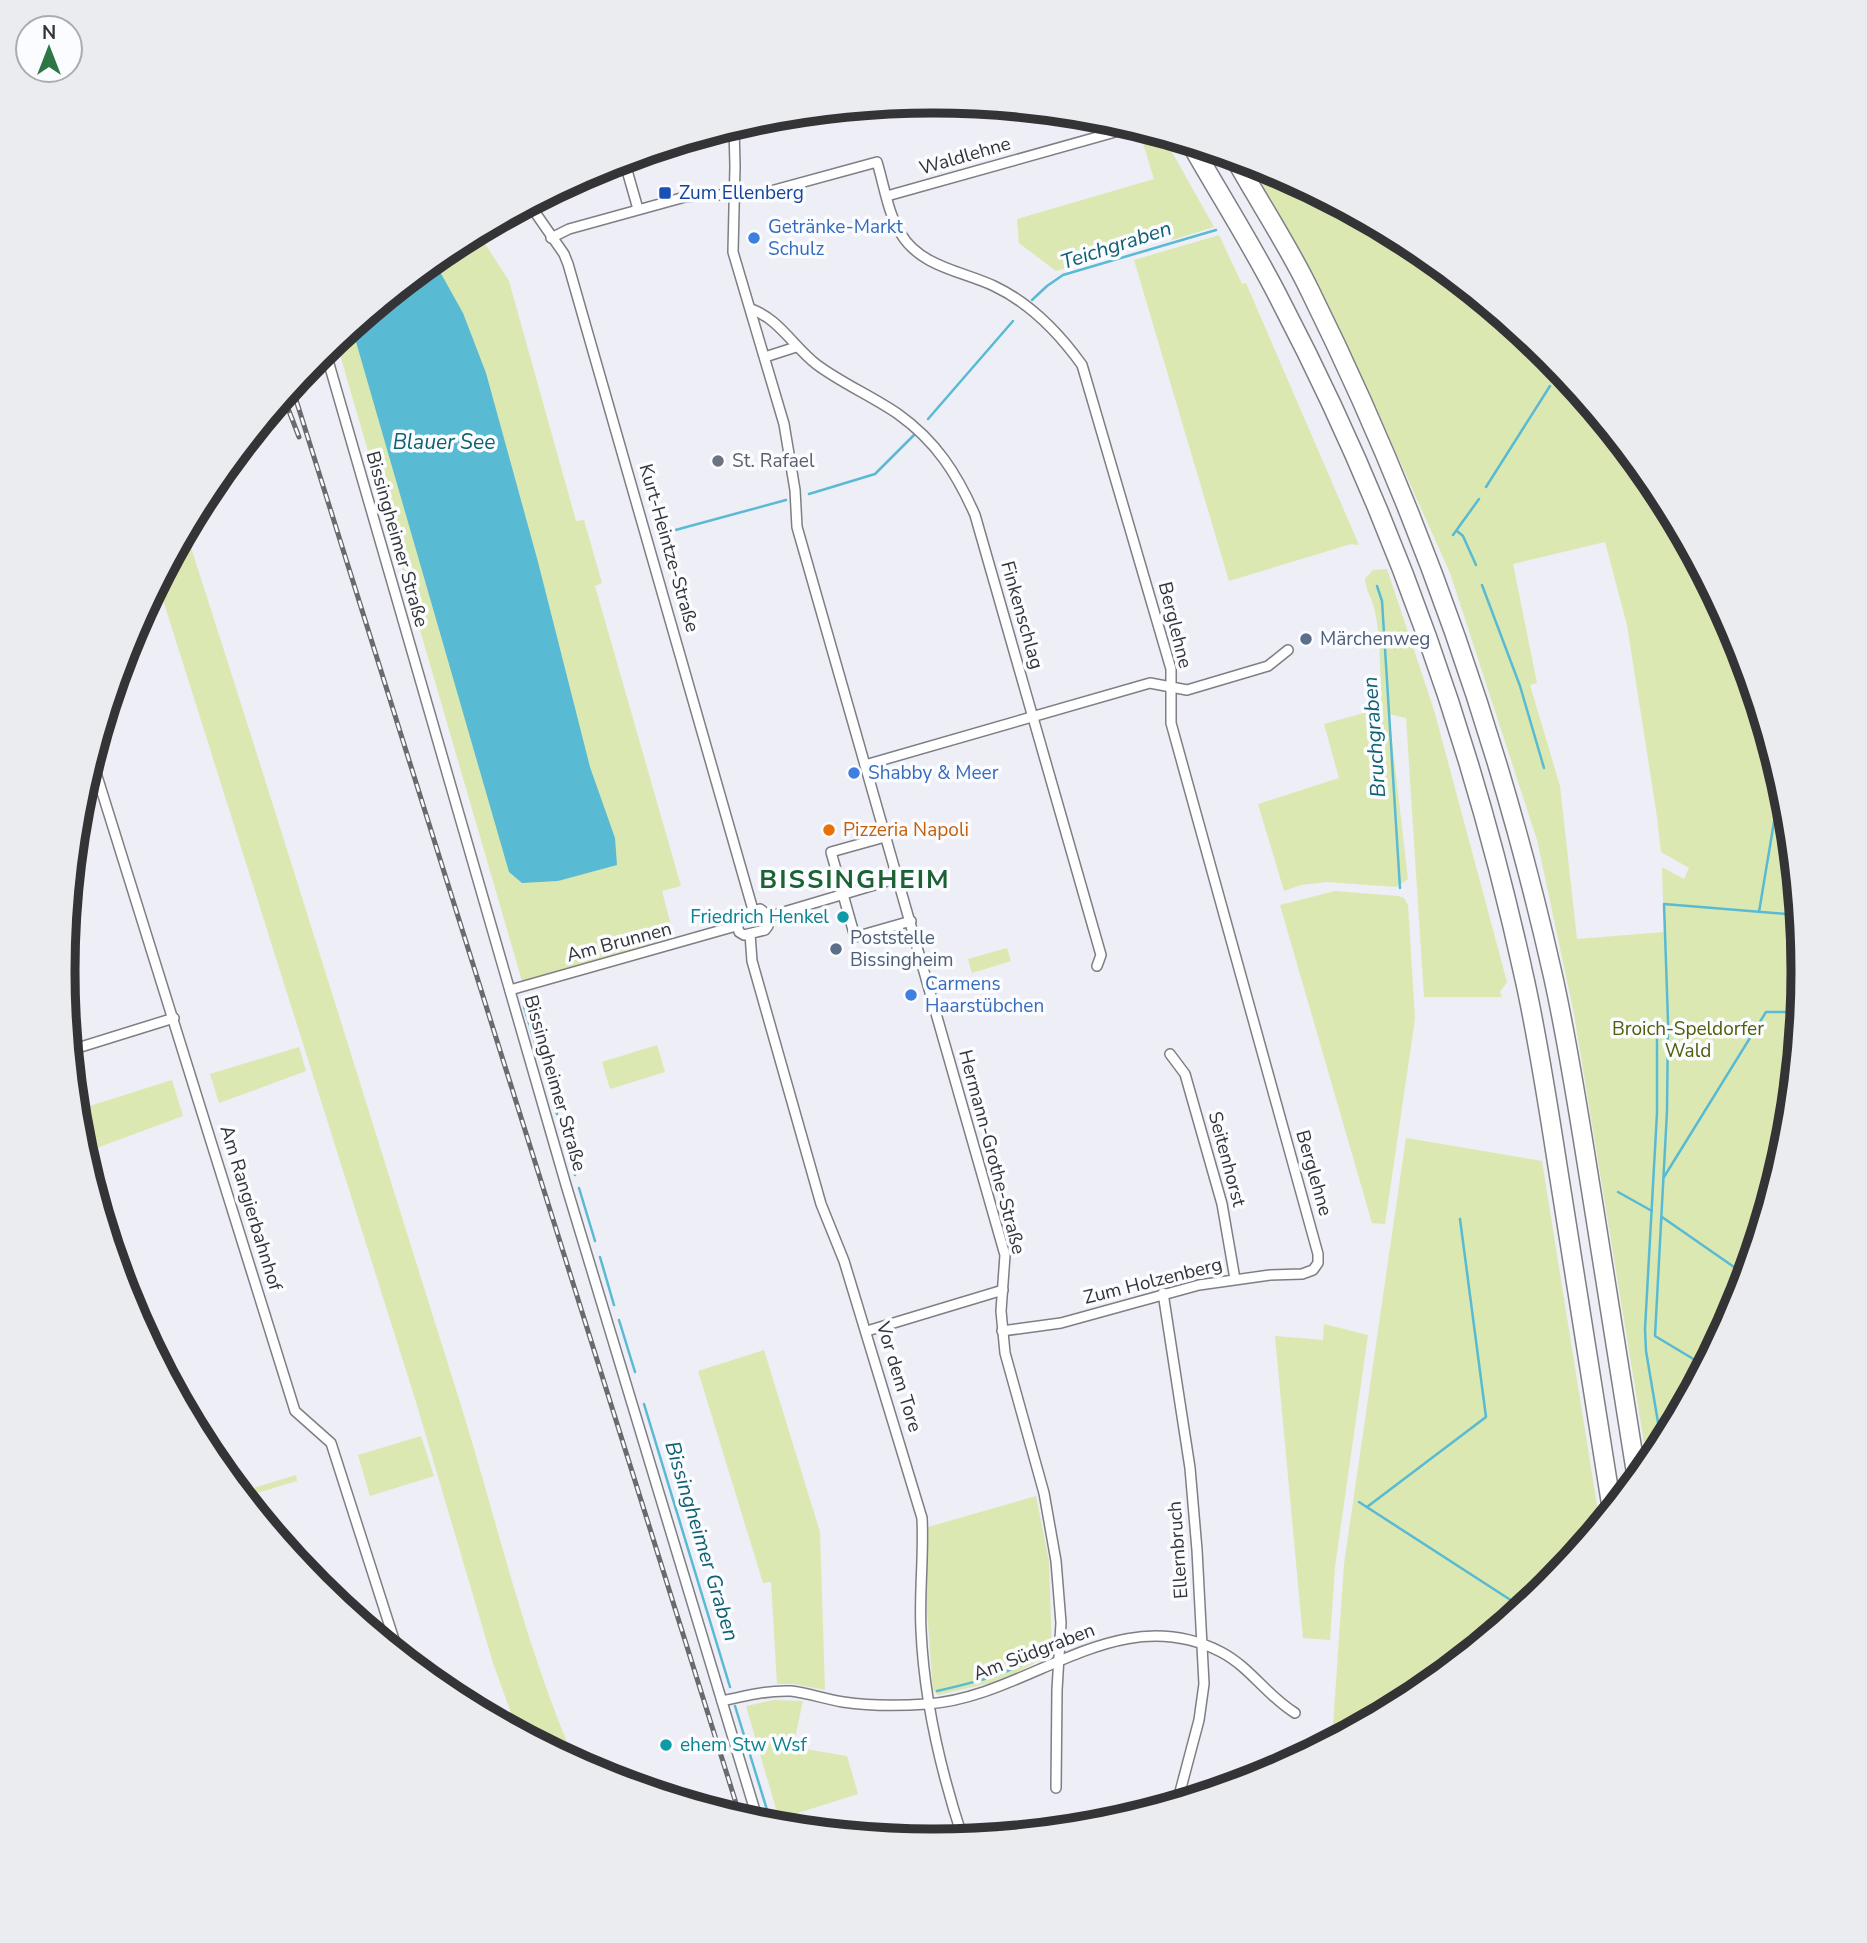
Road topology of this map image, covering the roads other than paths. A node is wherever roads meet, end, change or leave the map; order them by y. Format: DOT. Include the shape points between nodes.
graph roads {
  1 [pos="1113,133"];
  2 [pos="735,137"];
  3 [pos="1197,155"];
  4 [pos="627,171"];
  5 [pos="1242,172"];
  6 [pos="734,195"];
  7 [pos="887,196"];
  8 [pos="638,209"];
  9 [pos="535,212"];
  10 [pos="551,238"];
  11 [pos="751,309"];
  12 [pos="796,347"];
  13 [pos="765,357"];
  14 [pos="329,363"];
  15 [pos="1288,650"];
  16 [pos="1171,687"];
  17 [pos="1034,716"];
  18 [pos="865,765"];
  19 [pos="98,778"];
  20 [pos="886,838"];
  21 [pos="898,878"];
  22 [pos="843,894"];
  23 [pos="753,910"];
  24 [pos="767,917"];
  25 [pos="911,921"];
  26 [pos="736,926"];
  27 [pos="750,934"];
  28 [pos="1097,966"];
  29 [pos="510,990"];
  30 [pos="174,1018"];
  31 [pos="79,1047"];
  32 [pos="1170,1054"];
  33 [pos="1313,1270"];
  34 [pos="1235,1279"];
  35 [pos="1003,1290"];
  36 [pos="1163,1293"];
  37 [pos="867,1331"];
  38 [pos="1002,1331"];
  39 [pos="1635,1465"];
  40 [pos="1610,1499"];
  41 [pos="394,1638"];
  42 [pos="1200,1644"];
  43 [pos="1059,1660"];
  44 [pos="722,1701"];
  45 [pos="930,1704"];
  46 [pos="1295,1713"];
  47 [pos="1056,1788"];
  48 [pos="1180,1793"];
  49 [pos="755,1811"];
  50 [pos="959,1829"];
  1 -- 7 [label="street, Waldlehne"];
  2 -- 6 [label="street, Hermann-Grothe-Straße"];
  3 -- 40 [label="highway" via="1280,299 1324,388 1416,606 1458,730 1525,982"];
  4 -- 8 [label="street"];
  5 -- 39 [label="highway" via="1308,287 1359,393 1442,593 1486,722 1553,978"];
  6 -- 7 [label="street, Berglehne" via="778,190 877,162"];
  6 -- 8 [label="street" via="701,195"];
  6 -- 11 [label="street, Hermann-Grothe-Straße" via="733,251"];
  7 -- 16 [label="street, Berglehne" via="901,234 912,247 934,263 996,286 1029,307 1082,365 1171,669"];
  8 -- 10 [label="street"];
  9 -- 10 [label="street, Kurt-Heintze-Straße"];
  10 -- 23 [label="street, Kurt-Heintze-Straße" via="568,264"];
  11 -- 12 [label="street, Finkenschlag" via="765,314"];
  11 -- 13 [label="street, Hermann-Grothe-Straße"];
  12 -- 13 [label="street"];
  12 -- 17 [label="street, Finkenschlag" via="918,430 960,481 975,515"];
  13 -- 18 [label="street, Hermann-Grothe-Straße" via="784,424 797,527"];
  14 -- 29 [label="street, Bissingheimer Straße"];
  15 -- 16 [label="street" via="1268,666 1187,690"];
  16 -- 17 [label="street" via="1150,683"];
  16 -- 33 [label="street, Berglehne" via="1171,723 1318,1254"];
  17 -- 18 [label="street"];
  17 -- 28 [label="street, Finkenschlag" via="1101,955"];
  18 -- 20 [label="street, Hermann-Grothe-Straße"];
  19 -- 30 [label="street, Am Rangierbahnhof"];
  20 -- 21 [label="street, Hermann-Grothe-Straße"];
  20 -- 22 [label="street" via="831,852"];
  21 -- 22 [label="street"];
  21 -- 25 [label="street, Hermann-Grothe-Straße"];
  22 -- 24 [label="street"];
  22 -- 25 [label="street" via="855,937"];
  23 -- 24 [label="street" via="760,909"];
  23 -- 26 [label="street, Am Brunnen" via="739,915"];
  24 -- 27 [label="street" via="765,930"];
  25 -- 35 [label="street, Hermann-Grothe-Straße" via="1005,1255"];
  26 -- 27 [label="street" via="744,935"];
  26 -- 29 [label="street, Am Brunnen"];
  27 -- 37 [label="street, Vor dem Tore" via="752,961 821,1204"];
  29 -- 44 [label="street, Bissingheimer Straße"];
  30 -- 31 [label="street"];
  30 -- 41 [label="street, Am Rangierbahnhof" via="295,1411 331,1443"];
  32 -- 34 [label="street, Seitenhorst" via="1185,1074 1197,1114 1222,1204"];
  33 -- 34 [label="street, Zum Holzenberg"];
  34 -- 36 [label="street, Zum Holzenberg"];
  35 -- 37 [label="street"];
  35 -- 38 [label="street, Hermann-Grothe-Straße"];
  36 -- 38 [label="street, Zum Holzenberg" via="1061,1322"];
  36 -- 42 [label="street, Ellernbruch" via="1189,1468"];
  37 -- 45 [label="street, Vor dem Tore" via="922,1518 921,1633"];
  38 -- 43 [label="street, Hermann-Grothe-Straße" via="1044,1493 1056,1560"];
  42 -- 43 [label="street, Am Südgraben" via="1169,1637 1135,1637 1096,1645"];
  42 -- 46 [label="street, Am Südgraben" via="1241,1664"];
  42 -- 48 [label="street, Ellernbruch" via="1204,1684"];
  43 -- 45 [label="street, Am Südgraben" via="995,1689"];
  43 -- 47 [label="street, Hermann-Grothe-Straße"];
  44 -- 45 [label="street, Am Südgraben" via="791,1691 863,1704"];
  44 -- 49 [label="street, Bissingheimer Straße"];
  45 -- 50 [label="street, Vor dem Tore"];
}
